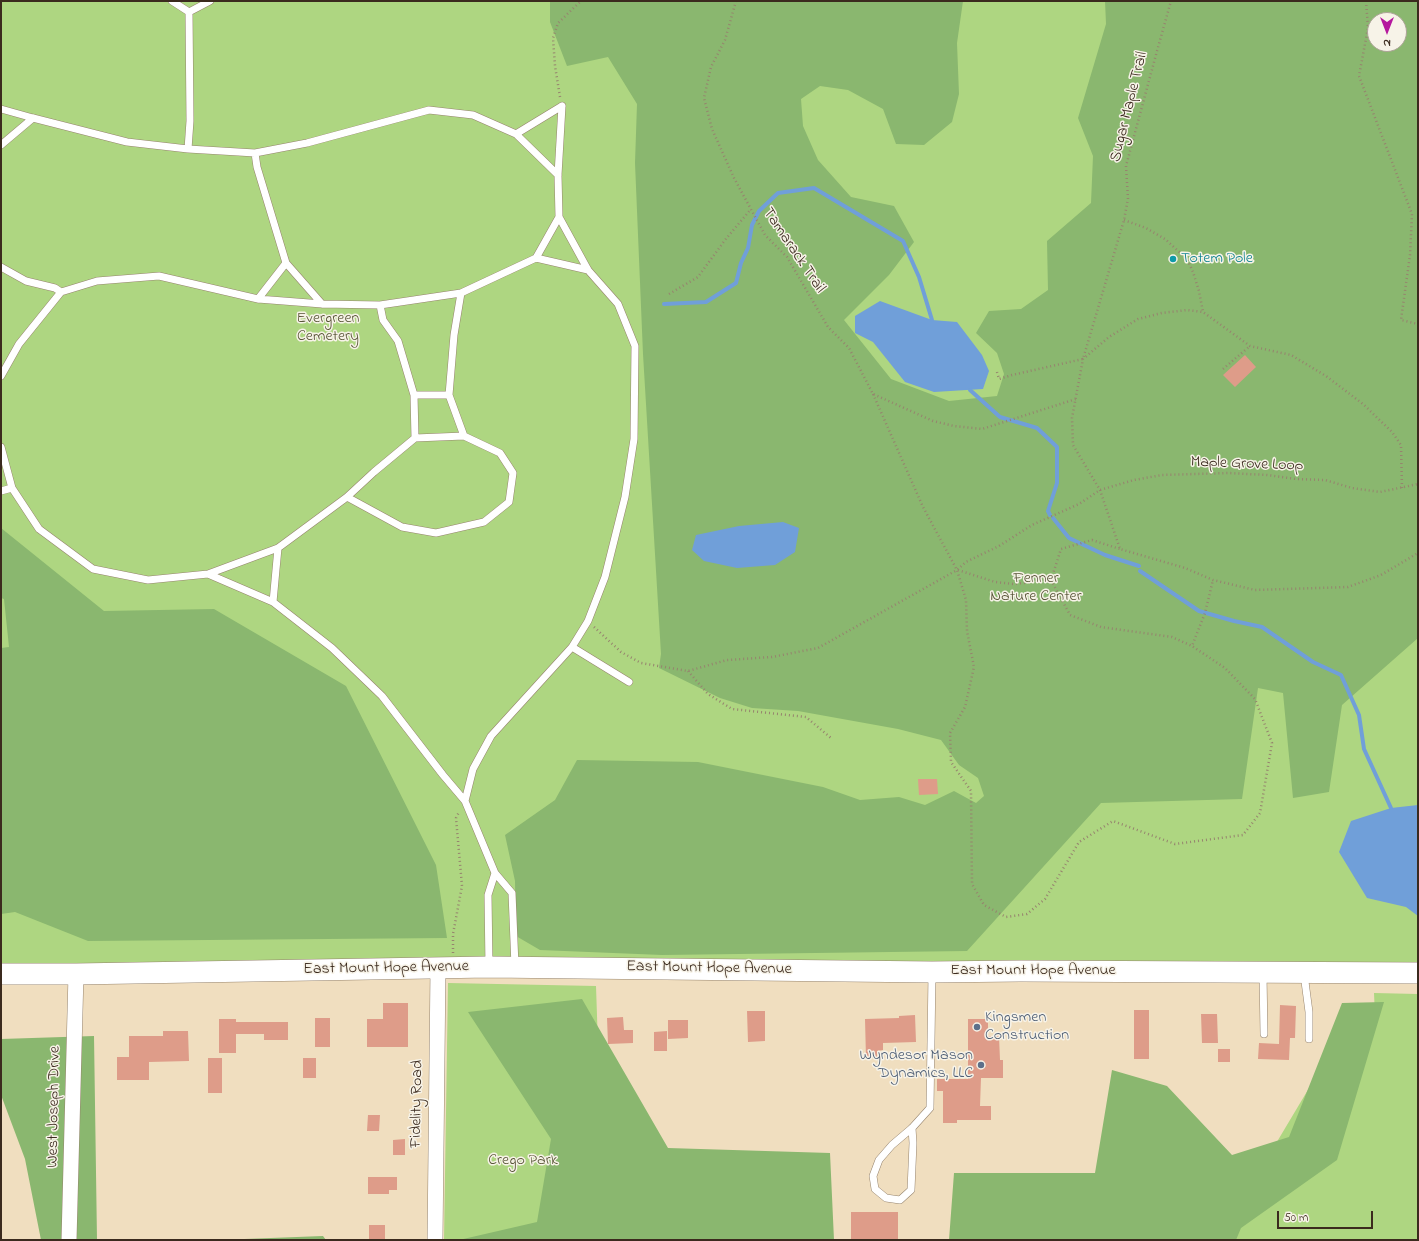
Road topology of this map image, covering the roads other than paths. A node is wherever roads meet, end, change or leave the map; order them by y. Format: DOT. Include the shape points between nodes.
graph roads {
  1 [pos="172,1"];
  2 [pos="210,1"];
  3 [pos="188,12"];
  4 [pos="1,109"];
  5 [pos="33,118"];
  6 [pos="516,134"];
  7 [pos="1,145"];
  8 [pos="188,149"];
  9 [pos="255,153"];
  10 [pos="558,175"];
  11 [pos="560,217"];
  12 [pos="536,258"];
  13 [pos="286,263"];
  14 [pos="1,268"];
  15 [pos="588,270"];
  16 [pos="61,292"];
  17 [pos="461,293"];
  18 [pos="258,299"];
  19 [pos="322,304"];
  20 [pos="380,305"];
  21 [pos="1,376"];
  22 [pos="414,395"];
  23 [pos="449,395"];
  24 [pos="464,436"];
  25 [pos="415,438"];
  26 [pos="1,447"];
  27 [pos="12,488"];
  28 [pos="1,491"];
  29 [pos="347,497"];
  30 [pos="278,548"];
  31 [pos="208,574"];
  32 [pos="274,602"];
  33 [pos="572,647"];
  34 [pos="630,682"];
  35 [pos="465,801"];
  36 [pos="495,873"];
  37 [pos="445,962"];
  38 [pos="489,967"];
  39 [pos="515,967"];
  40 [pos="932,972"];
  41 [pos="1263,972"];
  42 [pos="1304,972"];
  43 [pos="1418,972"];
  44 [pos="1,974"];
  45 [pos="76,974"];
  46 [pos="1264,1034"];
  47 [pos="1309,1039"];
  48 [pos="912,1128"];
  49 [pos="69,1240"];
  50 [pos="435,1240"];
  1 -- 3 [label="lane"];
  2 -- 3 [label="lane"];
  3 -- 8 [label="lane"];
  4 -- 5 [label="lane"];
  5 -- 7 [label="lane"];
  5 -- 8 [label="lane" via="127,142"];
  6 -- 9 [label="lane" via="473,115 429,110 307,143"];
  6 -- 10 [label="lane"];
  6 -- 10 [label="lane" via="562,106"];
  8 -- 9 [label="lane"];
  9 -- 13 [label="lane"];
  10 -- 11 [label="lane"];
  11 -- 12 [label="lane"];
  11 -- 15 [label="lane"];
  12 -- 15 [label="lane"];
  12 -- 17 [label="lane"];
  13 -- 18 [label="lane"];
  13 -- 19 [label="lane"];
  14 -- 16 [label="lane" via="26,281 55,288"];
  15 -- 33 [label="lane" via="618,304 635,346 634,439 625,497 605,577 588,621"];
  16 -- 18 [label="lane" via="98,281 159,276"];
  16 -- 21 [label="lane" via="19,344"];
  17 -- 20 [label="lane"];
  17 -- 23 [label="lane" via="454,335"];
  18 -- 19 [label="lane"];
  19 -- 20 [label="lane"];
  20 -- 22 [label="lane" via="383,320 398,341"];
  22 -- 23 [label="lane"];
  22 -- 25 [label="lane"];
  23 -- 24 [label="lane"];
  24 -- 25 [label="lane"];
  24 -- 29 [label="lane" via="500,453 513,473 509,502 484,522 436,533 402,527"];
  25 -- 29 [label="lane"];
  26 -- 27 [label="lane"];
  27 -- 28 [label="lane"];
  27 -- 31 [label="lane" via="39,529 93,569 148,580"];
  29 -- 30 [label="lane"];
  30 -- 31 [label="lane"];
  30 -- 32 [label="lane"];
  31 -- 32 [label="lane"];
  32 -- 35 [label="lane" via="332,648 382,696"];
  33 -- 34 [label="lane"];
  33 -- 35 [label="lane" via="491,736 474,769"];
  35 -- 36 [label="lane"];
  36 -- 38 [label="lane" via="488,895"];
  36 -- 39 [label="lane" via="512,893"];
  37 -- 38 [label="street, East Mount Hope Avenue"];
  37 -- 45 [label="street, East Mount Hope Avenue"];
  37 -- 50 [label="street, Fidelity Road"];
  38 -- 39 [label="street, East Mount Hope Avenue"];
  39 -- 40 [label="street, East Mount Hope Avenue"];
  40 -- 41 [label="street, East Mount Hope Avenue"];
  40 -- 48 [label="lane" via="930,1108"];
  41 -- 42 [label="street, East Mount Hope Avenue"];
  41 -- 46 [label="lane"];
  42 -- 43 [label="street, East Mount Hope Avenue"];
  42 -- 47 [label="lane" via="1309,1012"];
  44 -- 45 [label="street, East Mount Hope Avenue"];
  45 -- 49 [label="street, West Joseph Drive"];
  48 -- 48 [label="lane" via="879,1160 873,1176 876,1189 886,1198 900,1200 911,1190"];
}
